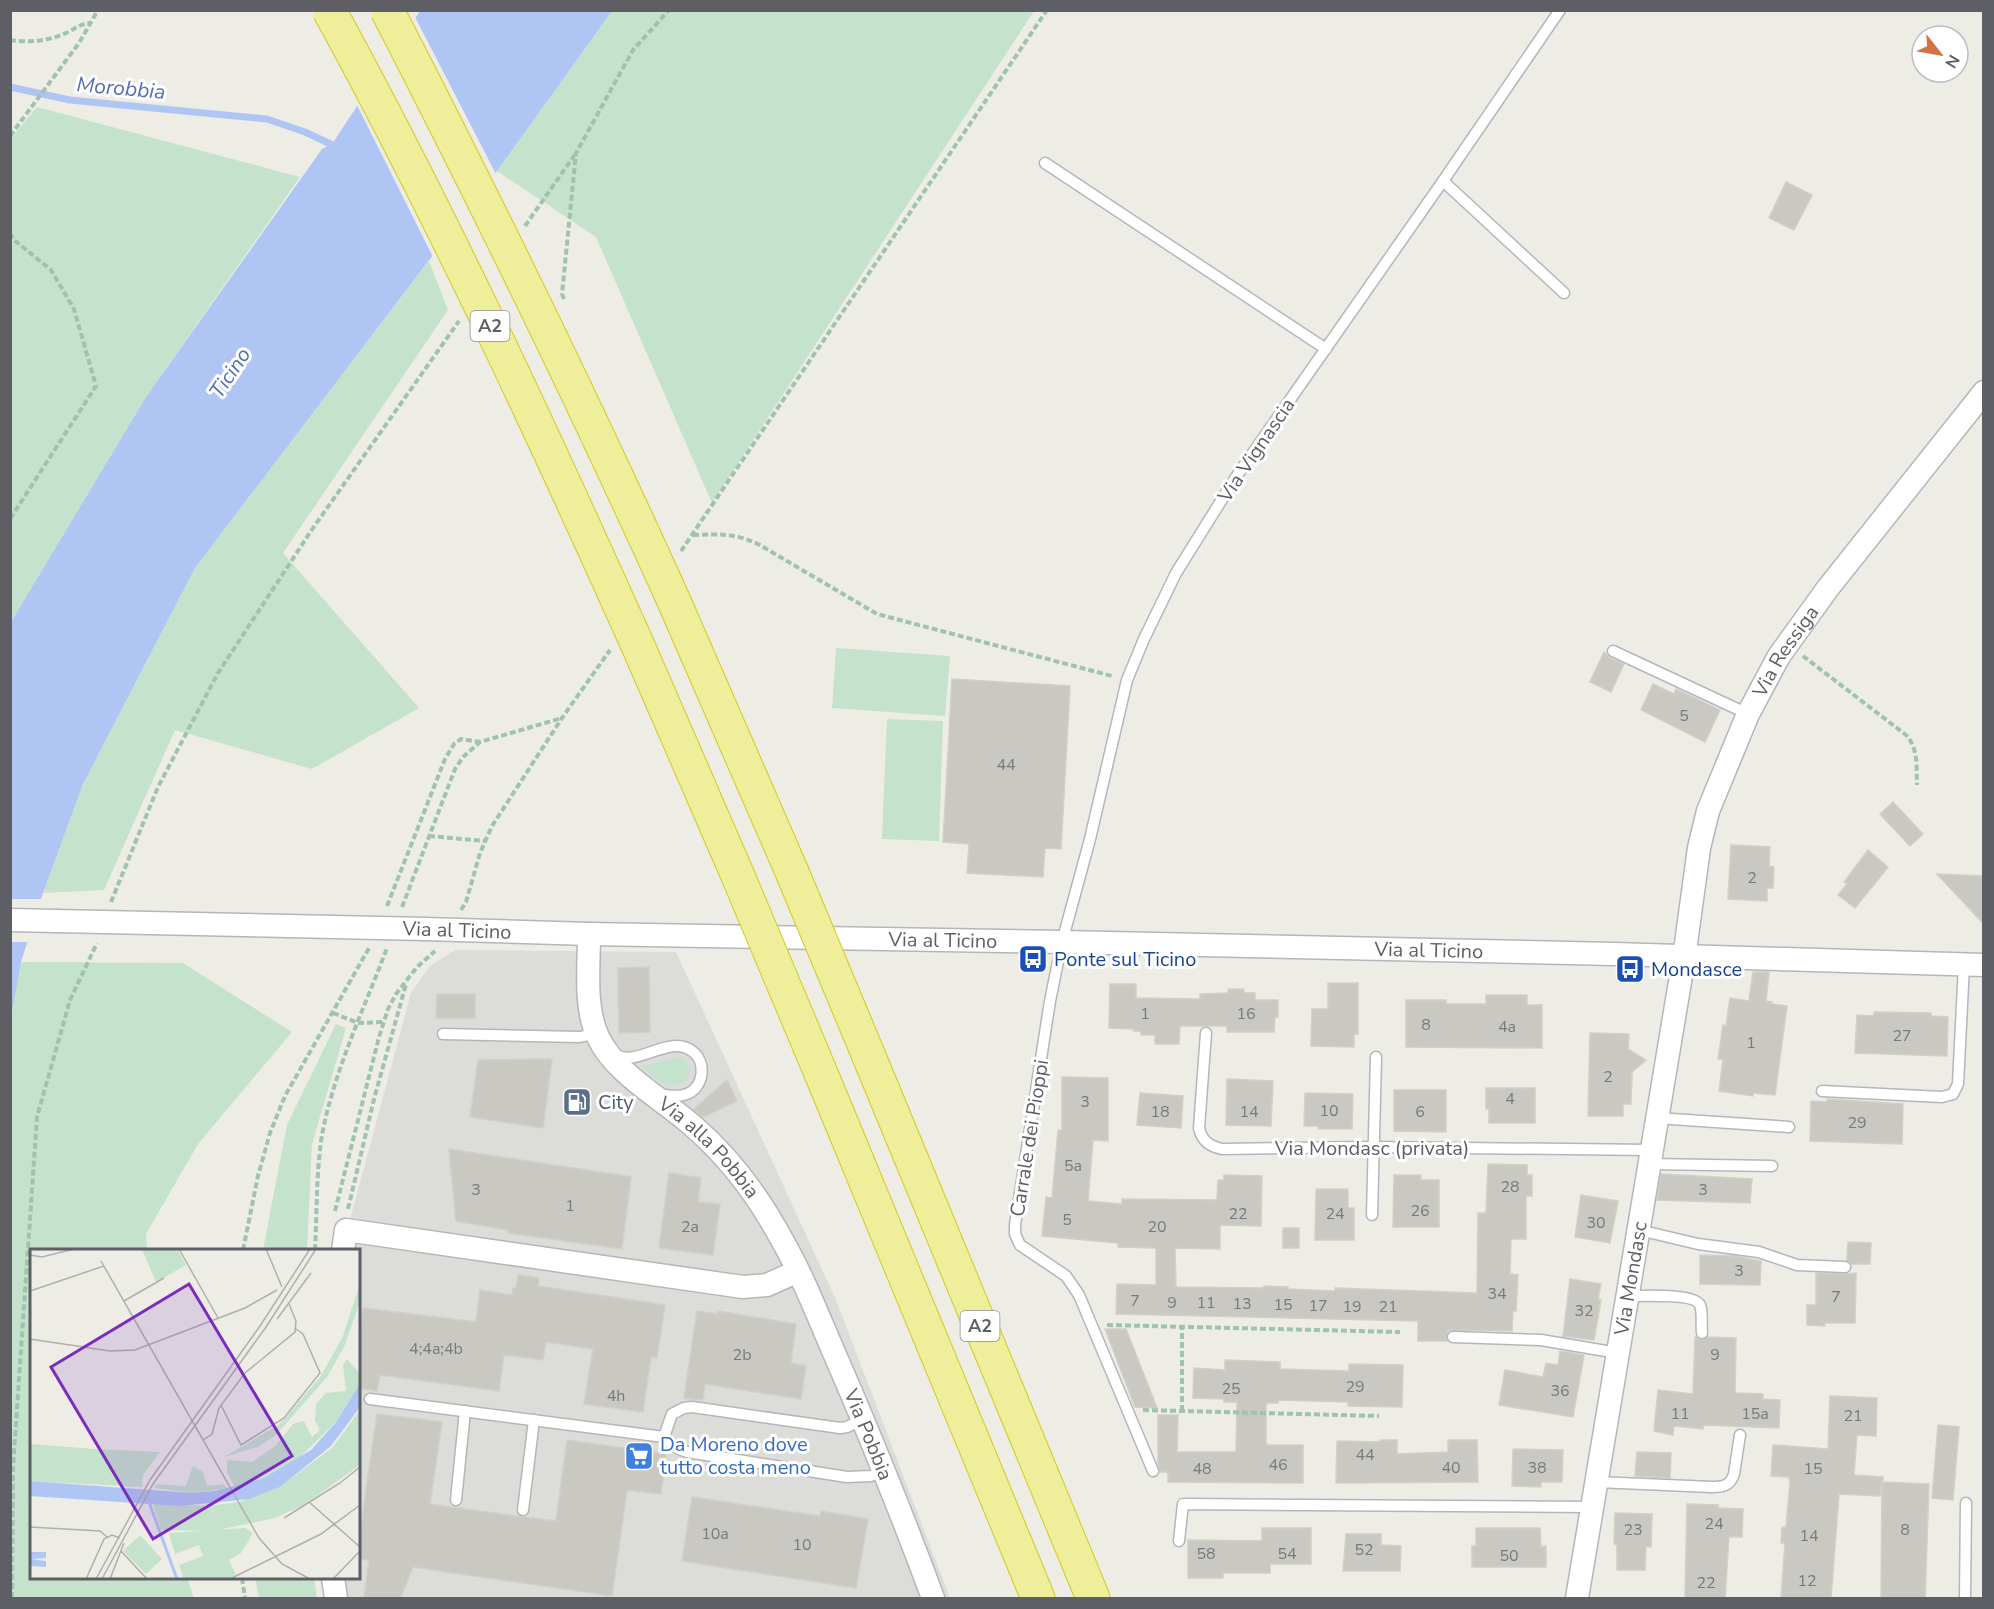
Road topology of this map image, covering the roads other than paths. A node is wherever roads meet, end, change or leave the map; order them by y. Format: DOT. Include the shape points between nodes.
graph roads {
  1 [pos="329,10"];
  2 [pos="387,10"];
  3 [pos="1560,10"];
  4 [pos="1045,163"];
  5 [pos="1443,182"];
  6 [pos="1564,293"];
  7 [pos="1326,349"];
  8 [pos="1983,392"];
  9 [pos="1613,651"];
  10 [pos="1748,714"];
  11 [pos="10,920"];
  12 [pos="589,934"];
  13 [pos="1062,942"];
  14 [pos="1684,958"];
  15 [pos="1974,965"];
  16 [pos="1206,1033"];
  17 [pos="442,1034"];
  18 [pos="601,1041"];
  19 [pos="1376,1057"];
  20 [pos="1822,1091"];
  21 [pos="653,1094"];
  22 [pos="1657,1118"];
  23 [pos="1789,1127"];
  24 [pos="1374,1147"];
  25 [pos="1651,1157"];
  26 [pos="1772,1166"];
  27 [pos="1372,1215"];
  28 [pos="1639,1230"];
  29 [pos="341,1233"];
  30 [pos="1845,1267"];
  31 [pos="798,1271"];
  32 [pos="1628,1296"];
  33 [pos="1702,1333"];
  34 [pos="1453,1337"];
  35 [pos="1618,1353"];
  36 [pos="370,1399"];
  37 [pos="465,1411"];
  38 [pos="863,1419"];
  39 [pos="534,1420"];
  40 [pos="1740,1435"];
  41 [pos="664,1437"];
  42 [pos="883,1471"];
  43 [pos="1153,1471"];
  44 [pos="1597,1482"];
  45 [pos="456,1500"];
  46 [pos="1966,1503"];
  47 [pos="1593,1507"];
  48 [pos="523,1510"];
  49 [pos="1179,1541"];
  50 [pos="333,1579"];
  51 [pos="336,1599"];
  52 [pos="933,1599"];
  53 [pos="1038,1599"];
  54 [pos="1093,1599"];
  55 [pos="1577,1599"];
  56 [pos="1965,1599"];
  1 -- 53 [label="highway, A2, bridge" via="468,279 568,491 625,649 738,876"];
  2 -- 54 [label="highway, A2, bridge" via="519,270 673,599 792,872"];
  3 -- 5 [label="lane, Via Vignascia"];
  4 -- 7 [label="lane"];
  5 -- 6 [label="lane"];
  5 -- 7 [label="lane, Via Vignascia"];
  7 -- 13 [label="lane, Via Vignascia" via="1236,477 1176,573 1144,639 1127,680"];
  8 -- 10 [label="street, Via Ressiga" via="1788,641"];
  9 -- 10 [label="lane"];
  10 -- 14 [label="street, Via Ressiga" via="1708,811"];
  11 -- 12 [label="street, Via al Ticino, bridge"];
  12 -- 13 [label="street, Via al Ticino"];
  12 -- 18 [label="street, Via alla Pobbia" via="592,1022"];
  13 -- 14 [label="street, Via al Ticino"];
  13 -- 43 [label="lane, Carrale dei Pioppi" via="1016,1234 1020,1245 1066,1276 1079,1295"];
  14 -- 15 [label="street, Via al Ticino"];
  14 -- 22 [label="street, Via Mondasc"];
  15 -- 20 [label="lane" via="1958,1084 1953,1094 1942,1097"];
  16 -- 24 [label="lane, Via Mondasc (privata)" via="1200,1128 1208,1144 1222,1149"];
  17 -- 18 [label="lane" via="580,1037"];
  18 -- 21 [label="street, Via alla Pobbia" via="625,1072"];
  18 -- 21 [label="lane" via="619,1057 680,1046 695,1053 702,1077 693,1090 679,1096"];
  19 -- 24 [label="lane"];
  21 -- 31 [label="street, Via alla Pobbia" via="710,1141 746,1182"];
  22 -- 23 [label="lane"];
  22 -- 25 [label="street, Via Mondasc"];
  24 -- 25 [label="lane, Via Mondasc (privata)"];
  24 -- 27 [label="lane"];
  25 -- 26 [label="lane, Via Mondasc (privata)"];
  25 -- 28 [label="street, Via Mondasc"];
  28 -- 30 [label="lane" via="1698,1244 1760,1252 1797,1266"];
  28 -- 32 [label="street, Via Mondasc"];
  29 -- 31 [label="street" via="743,1287 767,1285"];
  31 -- 38 [label="street, Via Pobbia"];
  32 -- 33 [label="lane" via="1696,1300 1700,1303"];
  32 -- 35 [label="street, Via Mondasc"];
  34 -- 35 [label="lane" via="1541,1340"];
  35 -- 44 [label="street, Via Mondasc"];
  36 -- 37 [label="lane"];
  37 -- 39 [label="lane"];
  37 -- 45 [label="lane"];
  38 -- 41 [label="lane" via="840,1428 684,1408 672,1414"];
  38 -- 42 [label="street, Via Pobbia"];
  39 -- 41 [label="lane"];
  39 -- 48 [label="lane"];
  40 -- 44 [label="lane" via="1733,1479 1726,1486"];
  41 -- 42 [label="lane" via="687,1452 847,1478"];
  42 -- 52 [label="street, Via Pobbia"];
  44 -- 47 [label="street, Via Mondasc"];
  46 -- 56 [label="lane"];
  47 -- 49 [label="lane" via="1183,1504"];
  47 -- 55 [label="street, Via Mondasc"];
  50 -- 51 [label="street"];
}
